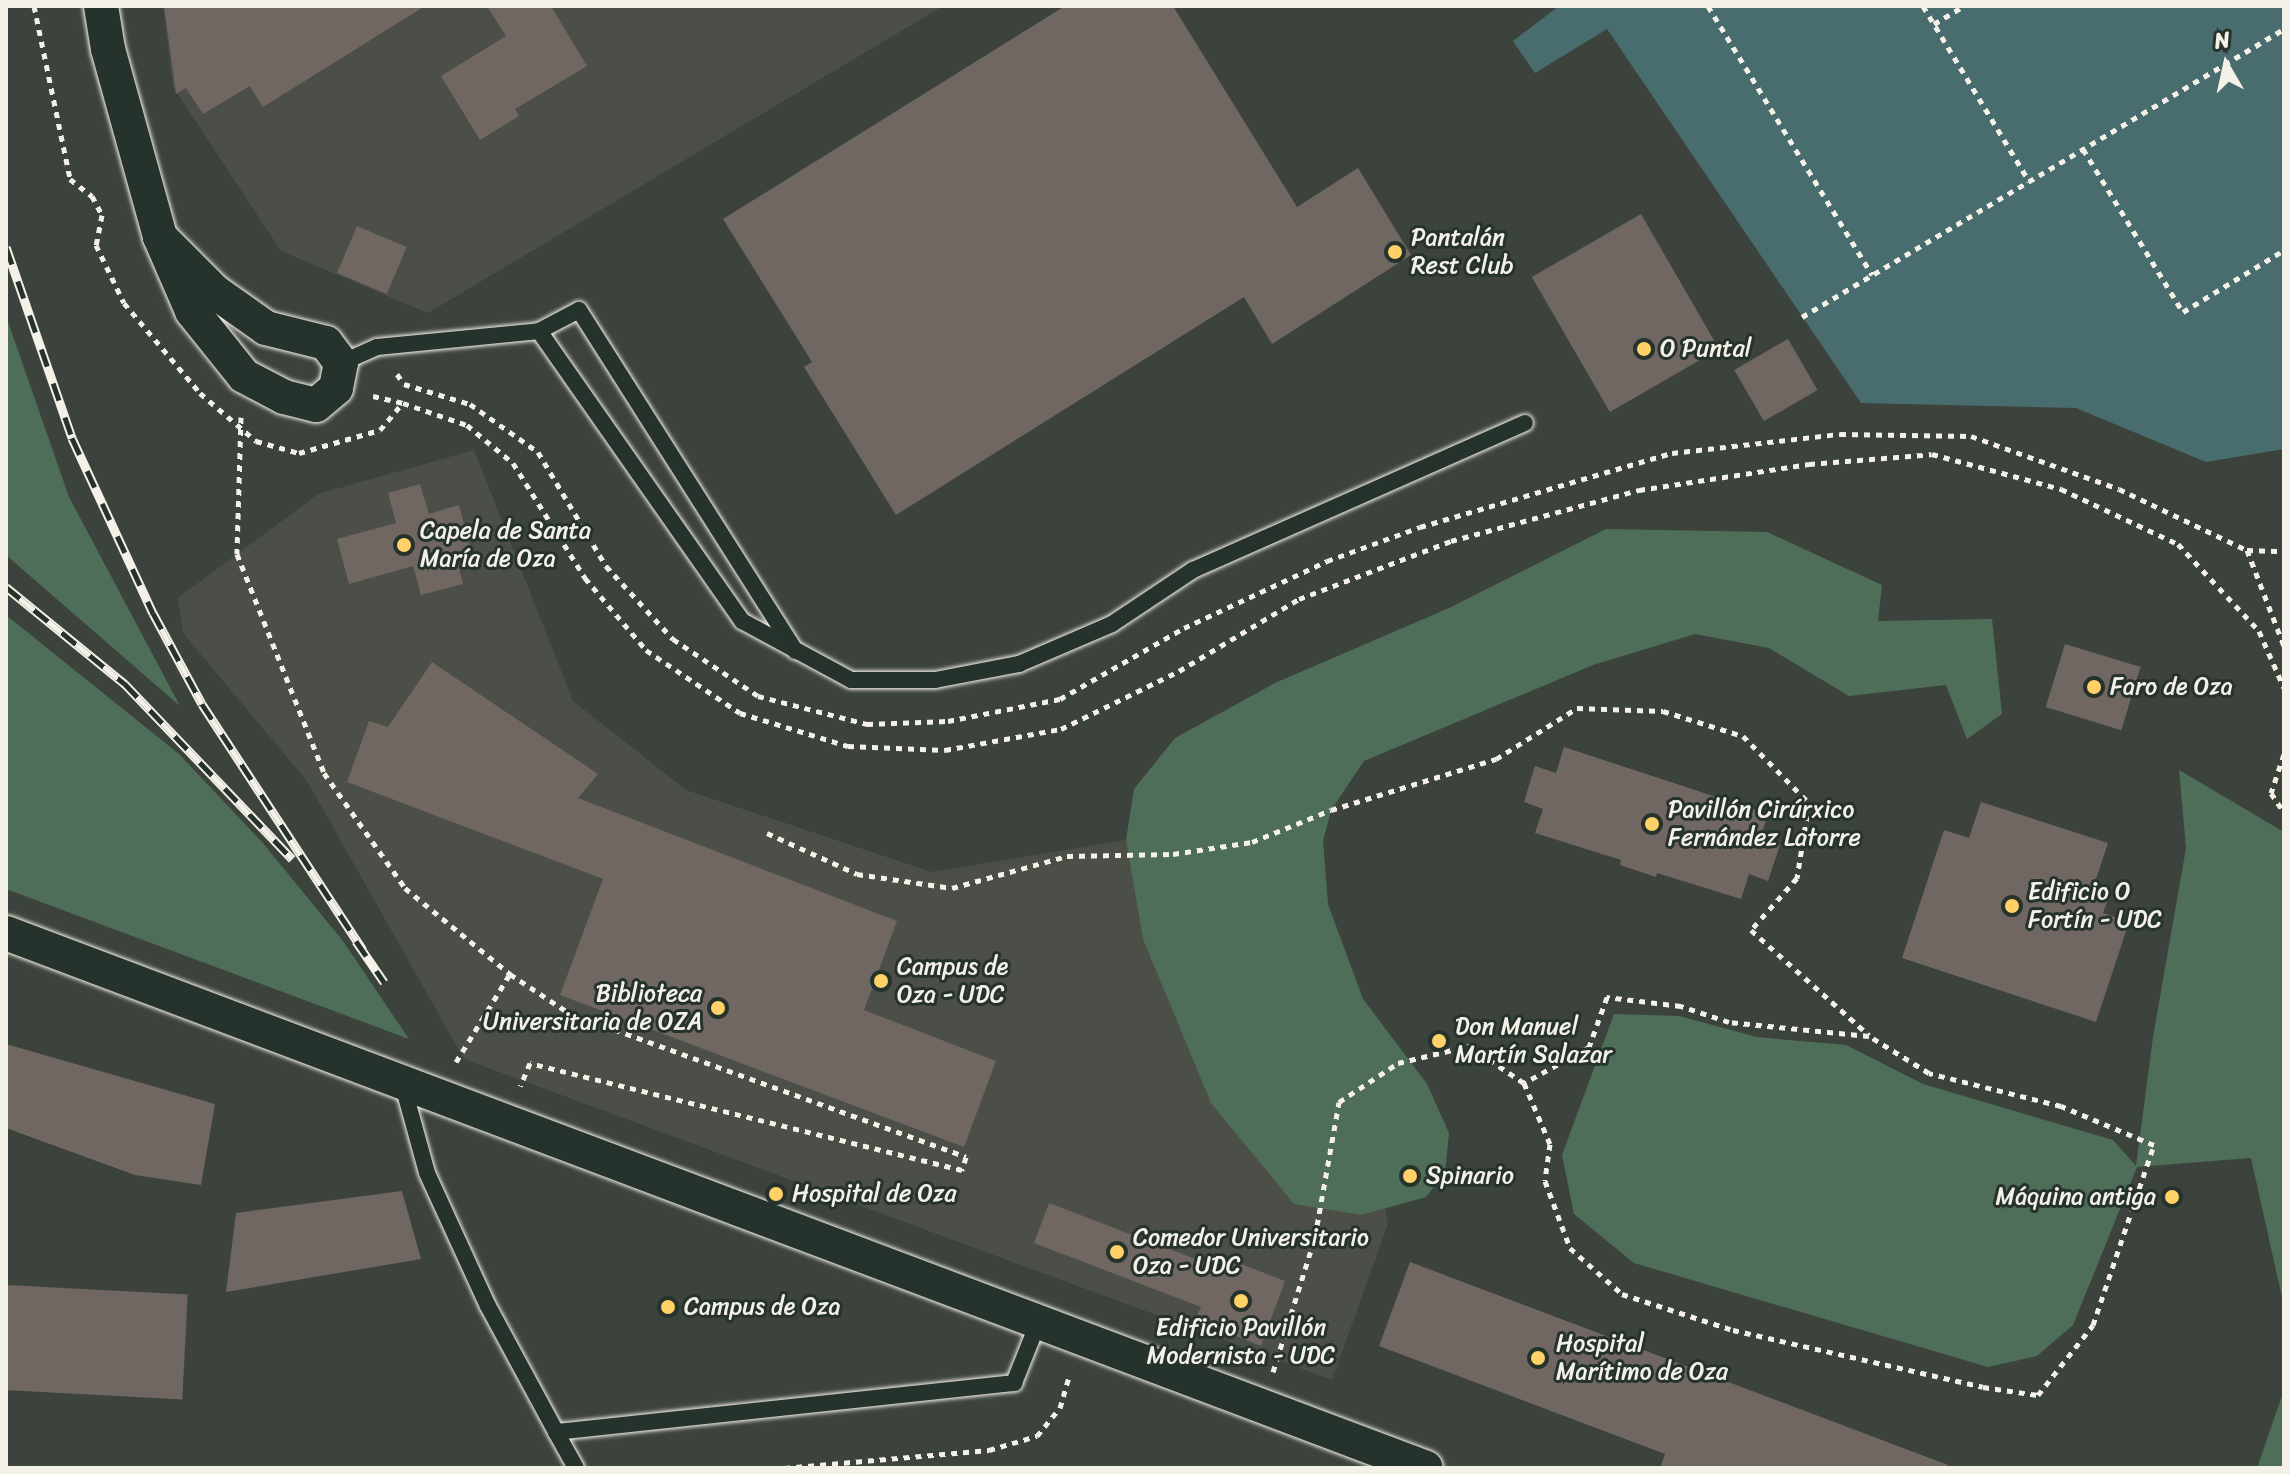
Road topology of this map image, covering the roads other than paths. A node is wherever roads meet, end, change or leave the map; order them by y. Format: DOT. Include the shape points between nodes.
graph roads {
  1 [pos="101,6"];
  2 [pos="160,237"];
  3 [pos="539,331"];
  4 [pos="341,363"];
  5 [pos="1525,423"];
  6 [pos="798,655"];
  7 [pos="6,933"];
  8 [pos="402,1080"];
  9 [pos="1038,1323"];
  10 [pos="556,1432"];
  11 [pos="576,1468"];
  12 [pos="1426,1468"];
  1 -- 2 [label="street"];
  2 -- 4 [label="street" via="215,292 266,328 326,343"];
  2 -- 4 [label="street" via="192,311 244,376 284,397 316,405 336,388"];
  3 -- 4 [label="lane" via="377,347"];
  3 -- 6 [label="lane" via="742,621"];
  3 -- 6 [label="lane" via="579,310"];
  5 -- 6 [label="lane" via="1193,570 1112,624 1019,664 935,680 851,680"];
  7 -- 8 [label="street"];
  8 -- 9 [label="street"];
  8 -- 10 [label="lane" via="427,1173 488,1306"];
  9 -- 10 [label="lane" via="1014,1383"];
  9 -- 12 [label="street"];
  10 -- 11 [label="lane"];
}
